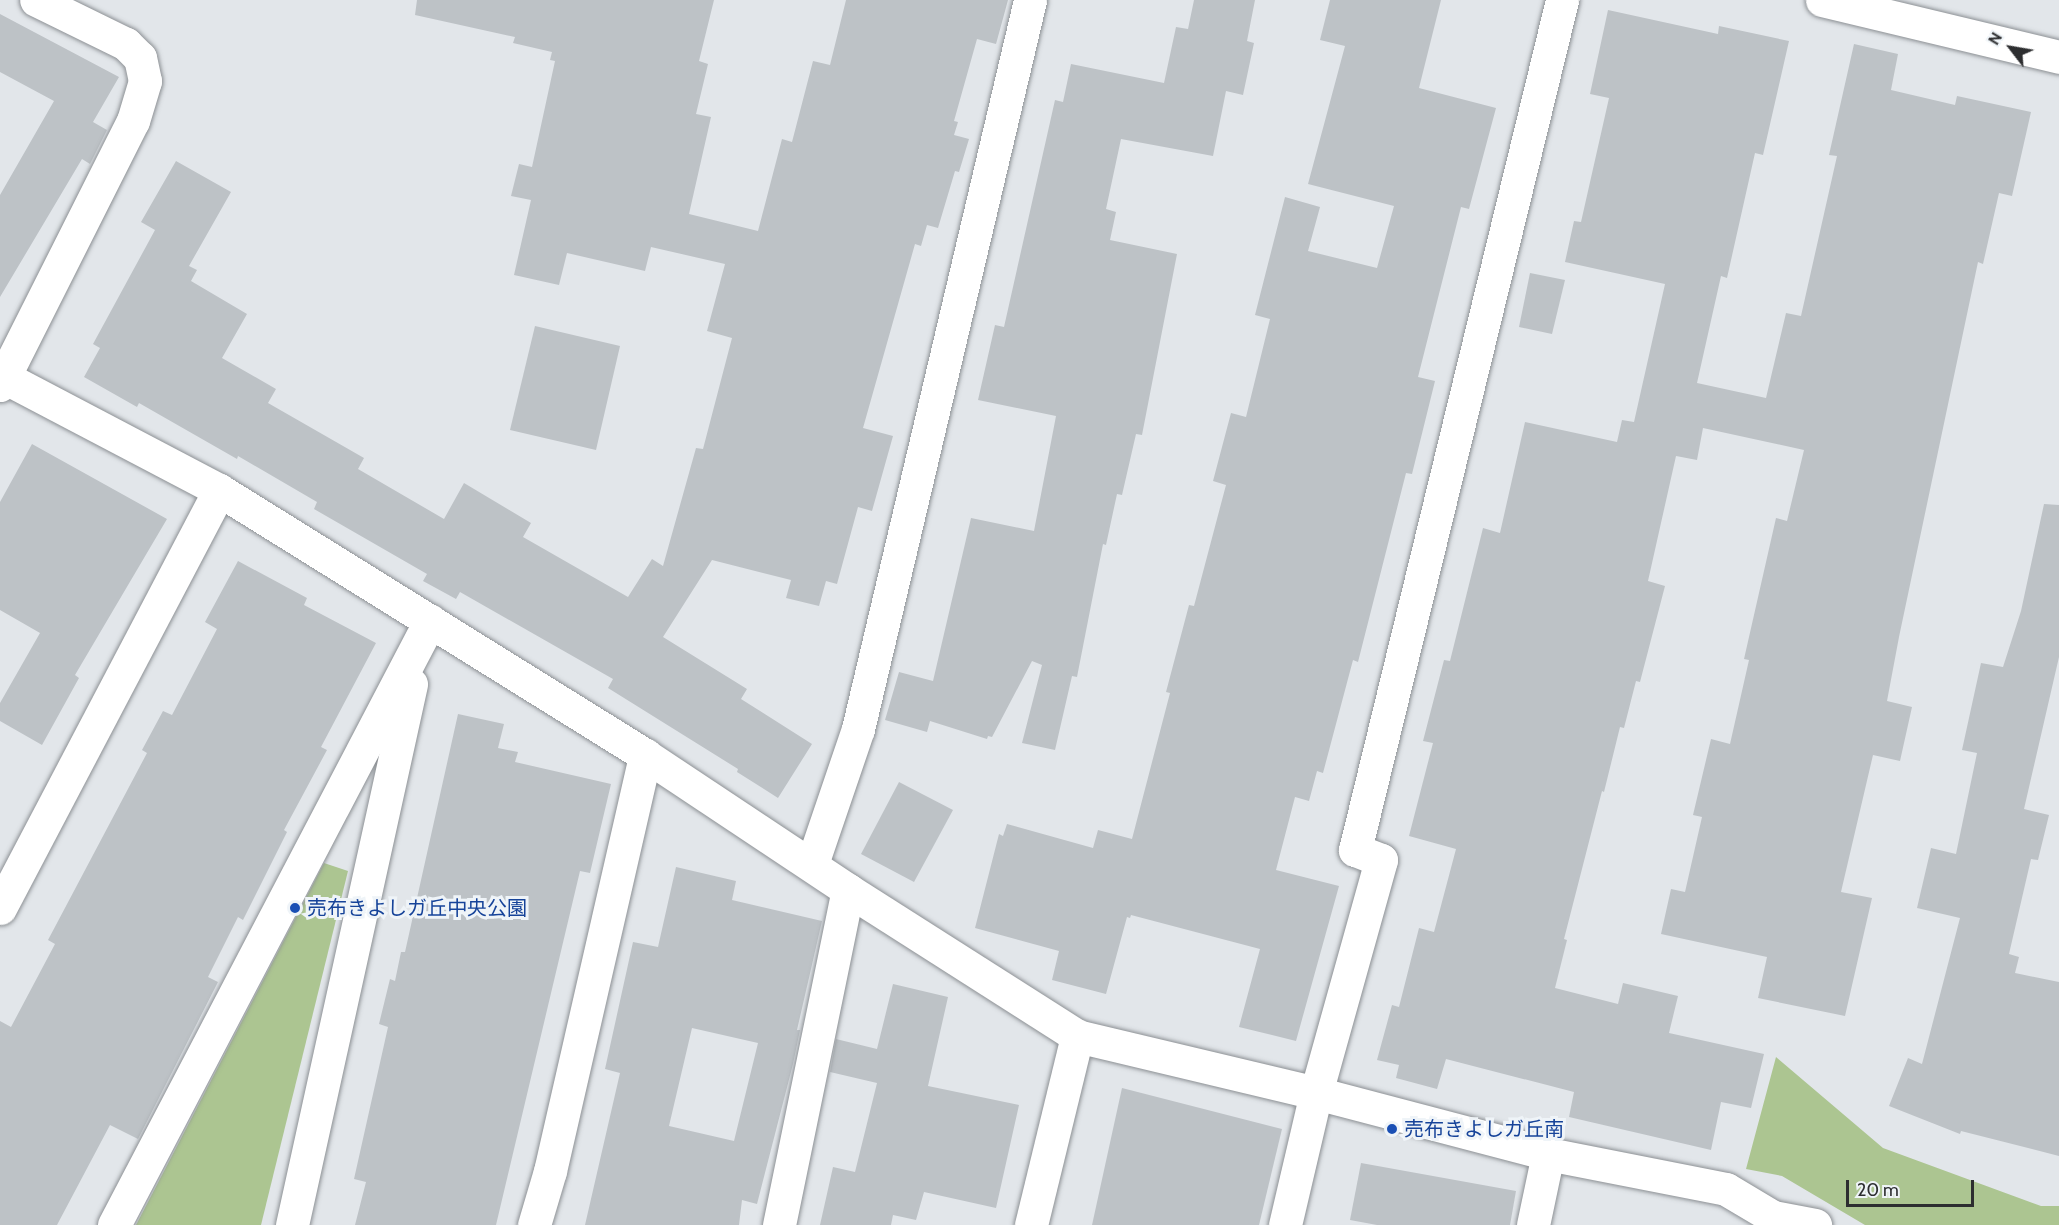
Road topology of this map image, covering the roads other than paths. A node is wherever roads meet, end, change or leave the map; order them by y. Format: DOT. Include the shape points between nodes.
graph roads {
  1 [pos="36,0"];
  2 [pos="1030,0"];
  3 [pos="1562,0"];
  4 [pos="1831,1"];
  5 [pos="2059,57"];
  6 [pos="1,380"];
  7 [pos="219,490"];
  8 [pos="425,631"];
  9 [pos="645,755"];
  10 [pos="812,864"];
  11 [pos="848,890"];
  12 [pos="0,908"];
  13 [pos="1077,1036"];
  14 [pos="1316,1093"];
  15 [pos="1548,1154"];
  16 [pos="1772,1221"];
  17 [pos="114,1225"];
  18 [pos="292,1225"];
  19 [pos="534,1225"];
  20 [pos="779,1225"];
  21 [pos="1031,1225"];
  22 [pos="1285,1225"];
  23 [pos="1533,1225"];
  24 [pos="1815,1225"];
  1 -- 6 [label="street" via="126,44 140,58 145,81 133,121"];
  2 -- 10 [label="street" via="858,729"];
  3 -- 14 [label="street" via="1355,850 1382,860"];
  4 -- 5 [label="street"];
  6 -- 7 [label="street"];
  7 -- 8 [label="street"];
  7 -- 12 [label="street"];
  8 -- 9 [label="street"];
  8 -- 17 [label="street"];
  8 -- 18 [label="street"];
  9 -- 10 [label="street"];
  9 -- 19 [label="street" via="550,1172"];
  10 -- 11 [label="street"];
  11 -- 13 [label="street"];
  11 -- 20 [label="street"];
  13 -- 14 [label="street"];
  13 -- 21 [label="street"];
  14 -- 15 [label="street"];
  14 -- 22 [label="street"];
  15 -- 16 [label="street" via="1726,1189"];
  15 -- 23 [label="street"];
  16 -- 24 [label="street"];
}
